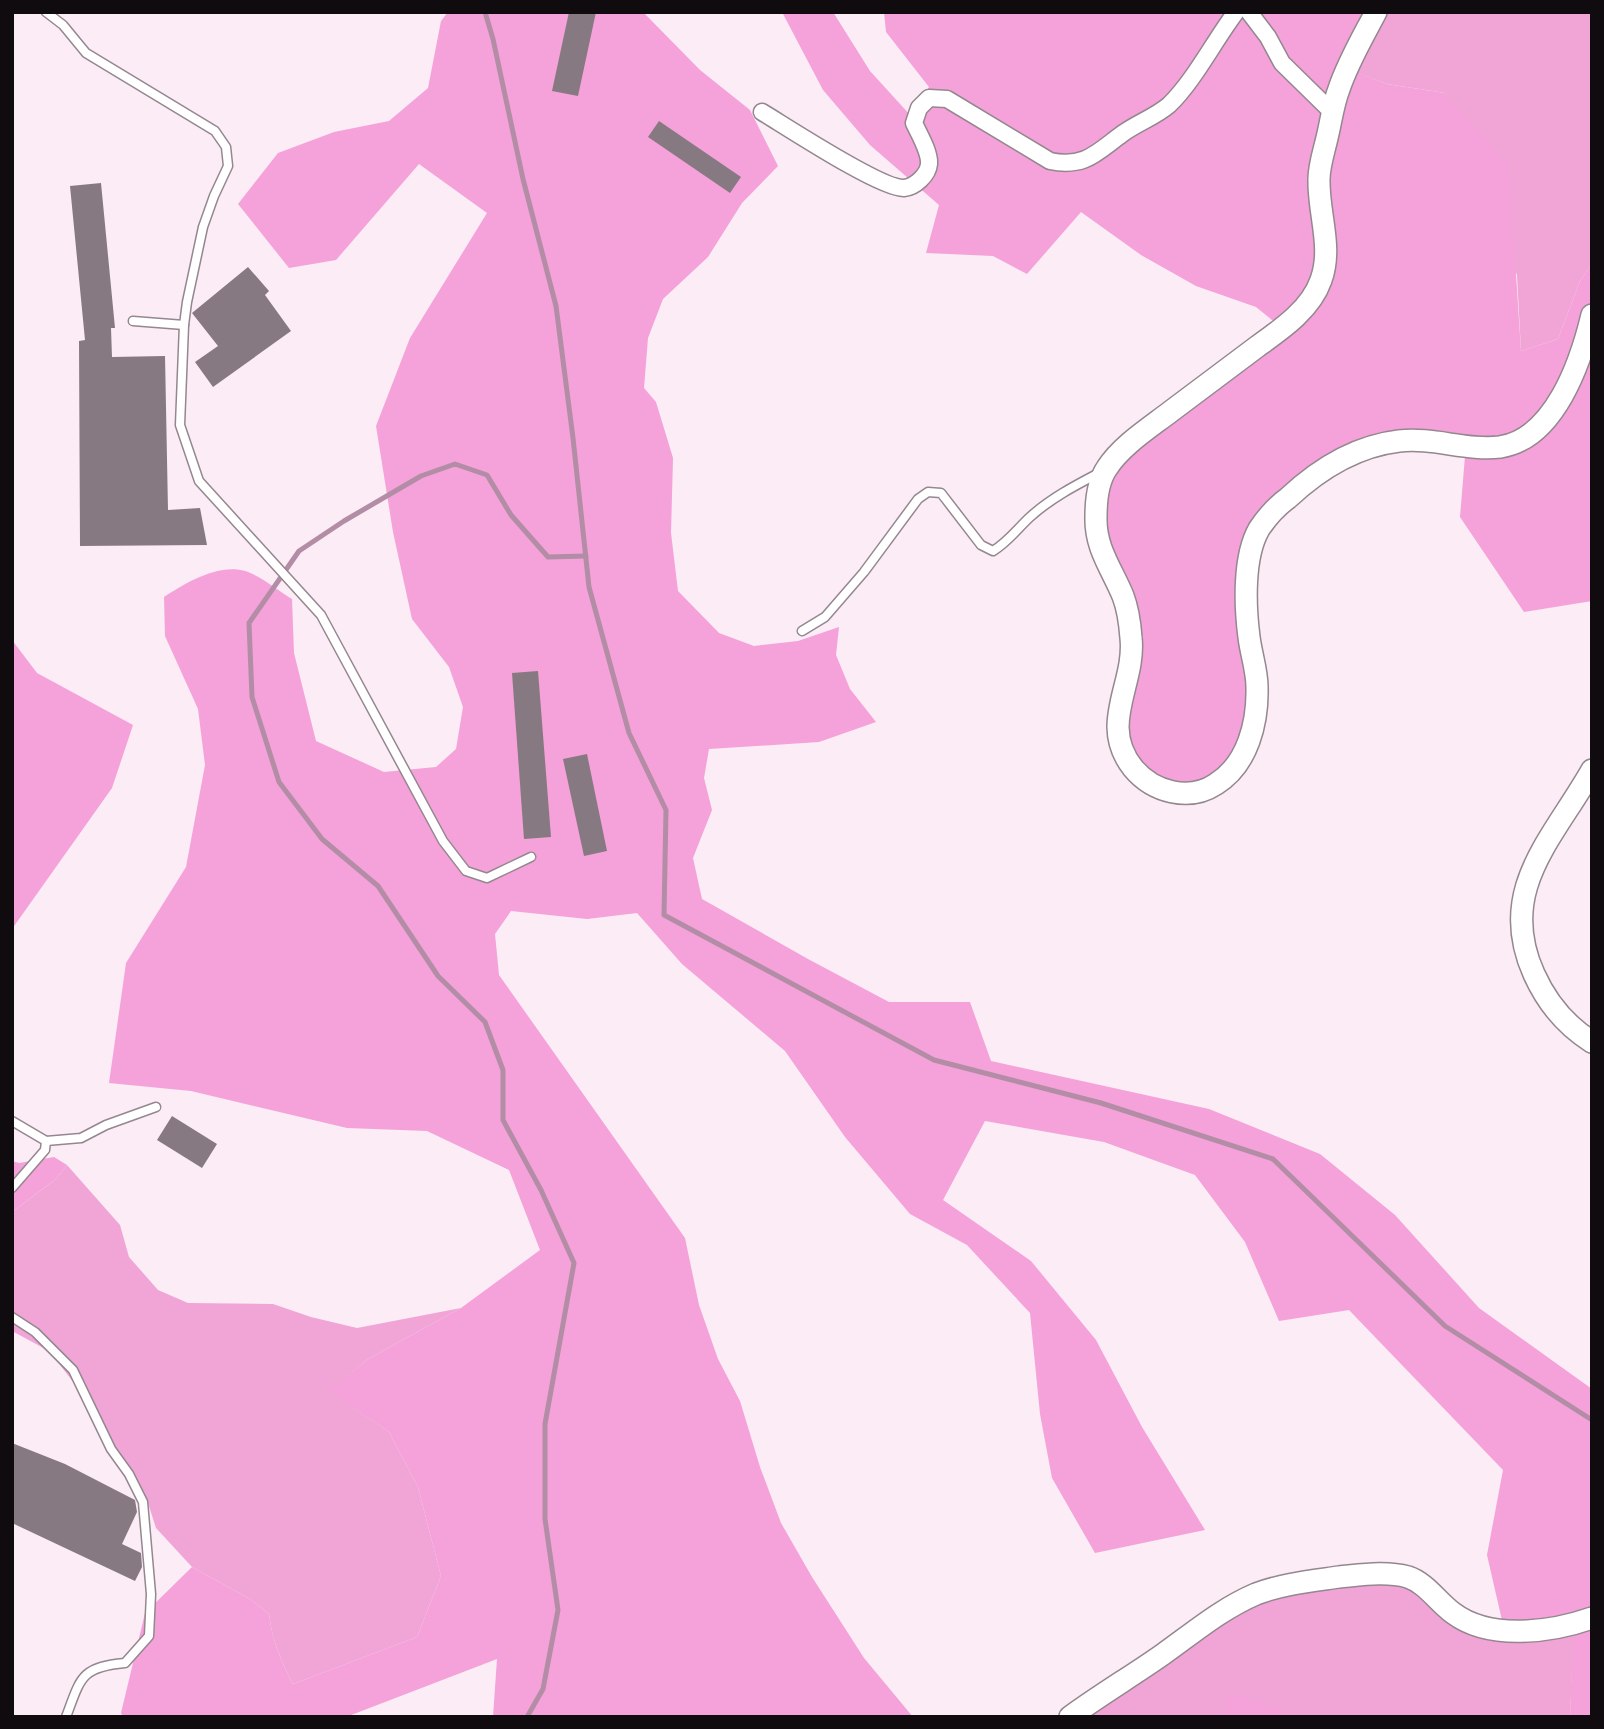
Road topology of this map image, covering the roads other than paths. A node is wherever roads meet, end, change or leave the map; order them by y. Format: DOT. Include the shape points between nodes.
graph roads {
  1 [pos="46,12"];
  2 [pos="1236,12"];
  3 [pos="1249,12"];
  4 [pos="1376,12"];
  5 [pos="762,112"];
  6 [pos="1333,113"];
  7 [pos="1592,315"];
  8 [pos="133,321"];
  9 [pos="184,325"];
  10 [pos="1105,470"];
  11 [pos="802,632"];
  12 [pos="1592,770"];
  13 [pos="531,857"];
  14 [pos="1592,1042"];
  15 [pos="156,1107"];
  16 [pos="12,1121"];
  17 [pos="46,1141"];
  18 [pos="12,1188"];
  19 [pos="12,1317"];
  20 [pos="1592,1618"];
  21 [pos="66,1717"];
  22 [pos="1070,1717"];
  1 -- 9 [label="lane" via="86,53 215,131 226,147 228,166 203,227"];
  2 -- 5 [label="street" via="1167,106 1091,158 1069,165 1050,162 947,99 929,98 919,108 914,124 929,164 921,180 904,188 881,182"];
  3 -- 6 [label="street" via="1282,64"];
  4 -- 6 [label="street" via="1338,90"];
  6 -- 10 [label="street" via="1319,174 1326,260 1321,282 1308,303 1280,330 1150,427"];
  7 -- 10 [label="street" via="1583,353 1567,387 1542,424 1524,439 1501,447 1401,441 1363,449 1335,462 1278,506 1258,531 1249,561 1245,597 1257,685 1250,741 1227,776 1195,793 1174,793 1140,775 1129,763 1117,732 1132,645 1123,598 1096,535 1097,496"];
  8 -- 9 [label="lane"];
  9 -- 13 [label="lane" via="180,425 199,481 321,615 443,841 466,871 487,878"];
  10 -- 11 [label="lane" via="1064,491 993,551 981,545 941,492 928,492 825,617"];
  12 -- 14 [label="street" via="1533,865 1523,895 1520,930 1540,987 1557,1013"];
  15 -- 17 [label="lane" via="81,1138"];
  16 -- 17 [label="lane"];
  17 -- 18 [label="lane" via="40,1158"];
  19 -- 21 [label="lane" via="35,1332 73,1370 143,1502 149,1636 125,1663 99,1665 86,1674"];
  20 -- 22 [label="street" via="1533,1631 1500,1630 1457,1616 1410,1578 1389,1574 1305,1582 1257,1594 1215,1615"];
}
